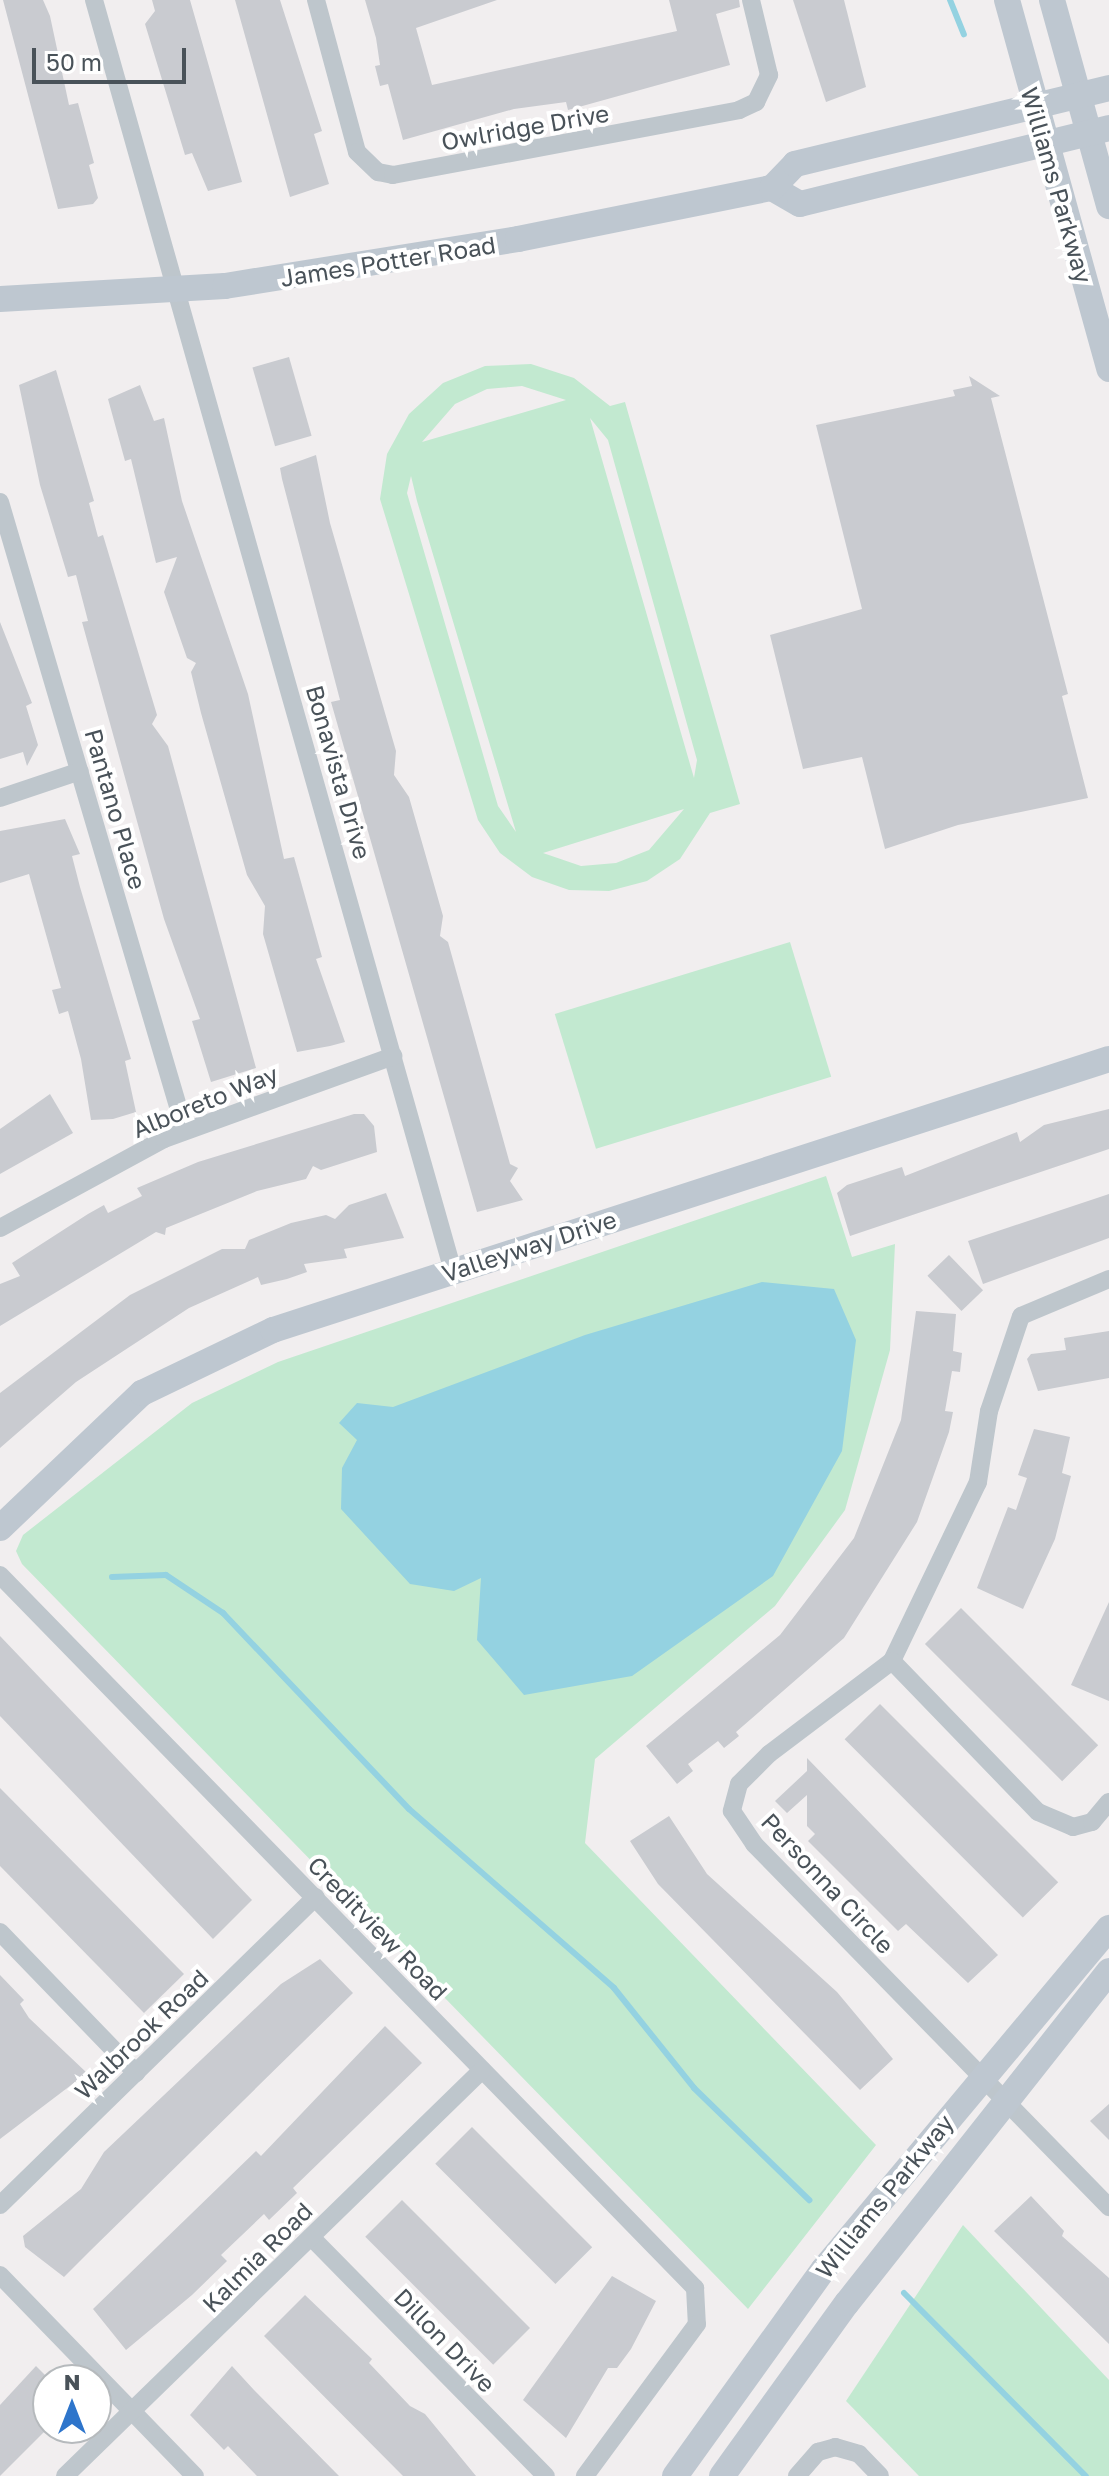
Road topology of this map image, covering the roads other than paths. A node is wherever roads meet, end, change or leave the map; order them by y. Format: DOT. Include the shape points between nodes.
graph roads {
  1 [pos="94,0"];
  2 [pos="316,0"];
  3 [pos="751,0"];
  4 [pos="1007,0"];
  5 [pos="1052,0"];
  6 [pos="1109,88"];
  7 [pos="1079,97"];
  8 [pos="1034,106"];
  9 [pos="1099,130"];
  10 [pos="1046,146"];
  11 [pos="772,188"];
  12 [pos="1109,206"];
  13 [pos="179,287"];
  14 [pos="0,299"];
  15 [pos="1109,369"];
  16 [pos="0,502"];
  17 [pos="80,771"];
  18 [pos="0,798"];
  19 [pos="393,1056"];
  20 [pos="1109,1059"];
  21 [pos="185,1130"];
  22 [pos="0,1228"];
  23 [pos="453,1271"];
  24 [pos="1109,1279"];
  25 [pos="0,1528"];
  26 [pos="0,1575"];
  27 [pos="892,1661"];
  28 [pos="1109,1802"];
  29 [pos="316,1897"];
  30 [pos="1109,1928"];
  31 [pos="0,1932"];
  32 [pos="1109,1971"];
  33 [pos="482,2070"];
  34 [pos="136,2073"];
  35 [pos="980,2077"];
  36 [pos="1005,2102"];
  37 [pos="0,2205"];
  38 [pos="1109,2207"];
  39 [pos="311,2237"];
  40 [pos="0,2275"];
  41 [pos="133,2413"];
  42 [pos="65,2476"];
  43 [pos="195,2476"];
  44 [pos="546,2476"];
  45 [pos="585,2476"];
  46 [pos="675,2476"];
  47 [pos="722,2476"];
  48 [pos="797,2476"];
  49 [pos="880,2476"];
  1 -- 13 [label="street, Bonavista Drive"];
  2 -- 3 [label="street, Owlridge Drive" via="357,152 378,172 393,175 739,110 756,102 769,75"];
  4 -- 8 [label="main road, Williams Parkway"];
  5 -- 7 [label="main road, Williams Parkway"];
  6 -- 7 [label="main road, James Potter Road"];
  7 -- 8 [label="main road, James Potter Road"];
  7 -- 9 [label="main road, Williams Parkway"];
  8 -- 10 [label="main road, Williams Parkway"];
  8 -- 11 [label="main road, James Potter Road" via="795,164"];
  9 -- 10 [label="main road"];
  9 -- 12 [label="main road, Williams Parkway"];
  10 -- 11 [label="main road" via="800,204"];
  10 -- 15 [label="main road, Williams Parkway"];
  11 -- 13 [label="main road, James Potter Road" via="395,263"];
  13 -- 14 [label="main road, James Potter Road"];
  13 -- 19 [label="street, Bonavista Drive"];
  16 -- 17 [label="street, Pantano Place"];
  17 -- 18 [label="street"];
  17 -- 21 [label="street, Pantano Place"];
  19 -- 21 [label="street, Alboreto Way"];
  19 -- 23 [label="street, Bonavista Drive"];
  20 -- 23 [label="main road, Valleyway Drive"];
  21 -- 22 [label="street, Alboreto Way"];
  23 -- 25 [label="main road, Valleyway Drive" via="273,1330 142,1393"];
  24 -- 27 [label="street, Personna Circle" via="1021,1316 989,1411 978,1482"];
  26 -- 29 [label="street, Creditview Road"];
  27 -- 28 [label="street" via="1038,1812 1073,1827 1092,1822"];
  27 -- 35 [label="street, Personna Circle" via="769,1754 739,1784 732,1811 754,1844"];
  29 -- 33 [label="street, Creditview Road"];
  29 -- 34 [label="street, Walbrook Road"];
  30 -- 35 [label="main road, Williams Parkway"];
  31 -- 34 [label="street"];
  32 -- 36 [label="main road, Williams Parkway"];
  33 -- 39 [label="street, Kalmia Road"];
  33 -- 45 [label="street, Creditview Road" via="695,2288 697,2324"];
  34 -- 37 [label="street, Walbrook Road"];
  35 -- 36 [label="street, Personna Circle"];
  35 -- 46 [label="main road, Williams Parkway" via="780,2325"];
  36 -- 38 [label="street, Personna Circle"];
  36 -- 47 [label="main road, Williams Parkway"];
  39 -- 41 [label="street, Kalmia Road"];
  39 -- 44 [label="street, Dillon Drive"];
  40 -- 41 [label="street"];
  41 -- 42 [label="street, Kalmia Road"];
  41 -- 43 [label="street"];
  48 -- 49 [label="street" via="818,2452 835,2447 859,2454"];
}
